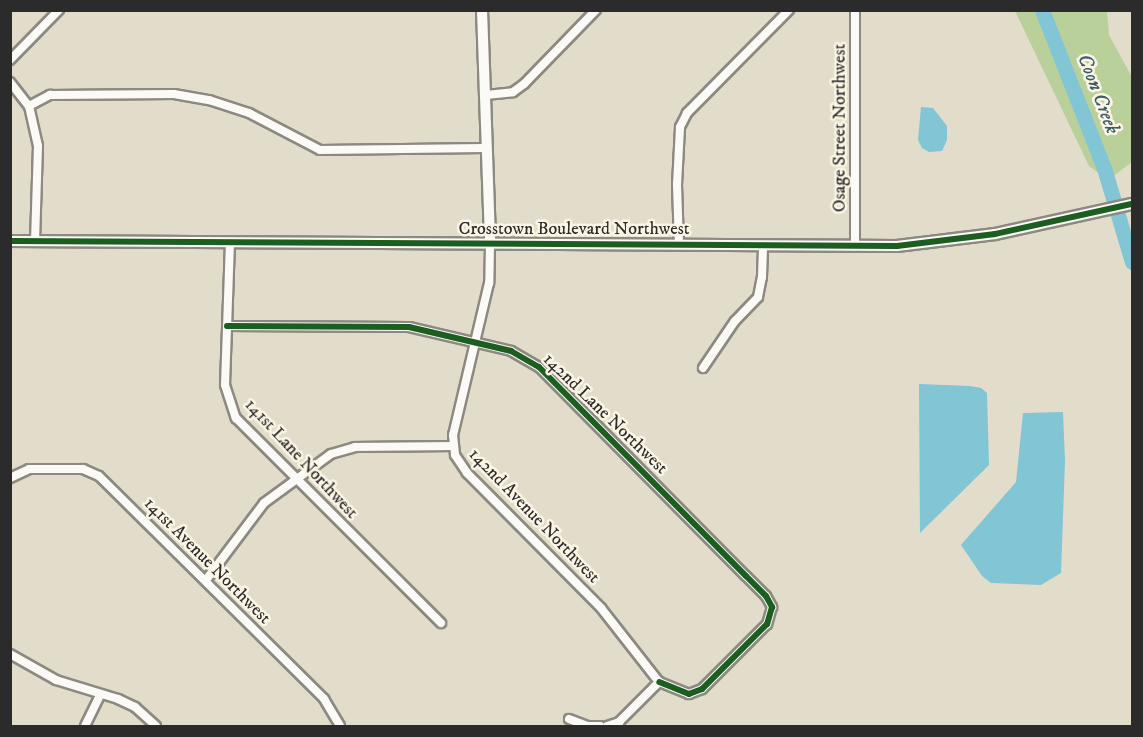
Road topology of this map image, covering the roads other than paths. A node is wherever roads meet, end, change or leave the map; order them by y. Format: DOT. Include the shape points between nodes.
graph roads {
  1 [pos="59,10"];
  2 [pos="482,10"];
  3 [pos="597,10"];
  4 [pos="789,10"];
  5 [pos="855,10"];
  6 [pos="10,60"];
  7 [pos="10,82"];
  8 [pos="486,94"];
  9 [pos="29,106"];
  10 [pos="485,148"];
  11 [pos="1132,204"];
  12 [pos="10,241"];
  13 [pos="35,241"];
  14 [pos="230,242"];
  15 [pos="490,244"];
  16 [pos="679,245"];
  17 [pos="763,246"];
  18 [pos="855,246"];
  19 [pos="226,326"];
  20 [pos="476,341"];
  21 [pos="702,368"];
  22 [pos="452,446"];
  23 [pos="10,477"];
  24 [pos="295,478"];
  25 [pos="206,580"];
  26 [pos="441,623"];
  27 [pos="10,654"];
  28 [pos="658,682"];
  29 [pos="100,695"];
  30 [pos="569,719"];
  31 [pos="339,724"];
  32 [pos="85,726"];
  33 [pos="156,726"];
  34 [pos="600,726"];
  35 [pos="607,726"];
  1 -- 6 [label="street"];
  2 -- 8 [label="street"];
  3 -- 8 [label="street" via="524,84 513,92"];
  4 -- 16 [label="street" via="687,113 680,127"];
  5 -- 18 [label="street, Osage Street Northwest"];
  7 -- 9 [label="street"];
  8 -- 10 [label="street"];
  9 -- 10 [label="street" via="50,95 174,94 249,113 320,150"];
  9 -- 13 [label="street" via="38,146"];
  10 -- 15 [label="street"];
  11 -- 18 [label="street, Crosstown Boulevard Northwest" via="962,240"];
  12 -- 13 [label="street, Crosstown Boulevard Northwest"];
  13 -- 14 [label="street, Crosstown Boulevard Northwest"];
  14 -- 15 [label="street, Crosstown Boulevard Northwest"];
  14 -- 19 [label="street, 141st Lane Northwest"];
  15 -- 16 [label="street, Crosstown Boulevard Northwest"];
  15 -- 20 [label="street, 142nd Avenue Northwest" via="489,283"];
  16 -- 17 [label="street, Crosstown Boulevard Northwest"];
  17 -- 18 [label="street, Crosstown Boulevard Northwest"];
  17 -- 21 [label="street" via="758,297 735,321"];
  19 -- 20 [label="street, 142nd Lane Northwest" via="409,327"];
  19 -- 24 [label="street, 141st Lane Northwest" via="225,385 229,404 236,418"];
  20 -- 22 [label="street, 142nd Avenue Northwest"];
  20 -- 28 [label="street, 142nd Lane Northwest" via="512,351 539,367 772,607 767,624 702,688 689,694"];
  22 -- 24 [label="street" via="355,447 331,454"];
  22 -- 28 [label="street, 142nd Avenue Northwest" via="459,465 602,608"];
  23 -- 25 [label="street, 141st Avenue Northwest" via="29,469 83,470 99,476"];
  24 -- 25 [label="street" via="264,503"];
  24 -- 26 [label="street, 141st Lane Northwest"];
  25 -- 31 [label="street, 141st Avenue Northwest" via="324,699"];
  27 -- 29 [label="street" via="56,680"];
  28 -- 35 [label="street" via="619,722"];
  29 -- 32 [label="street"];
  29 -- 33 [label="street" via="135,707"];
  30 -- 34 [label="street"];
}
